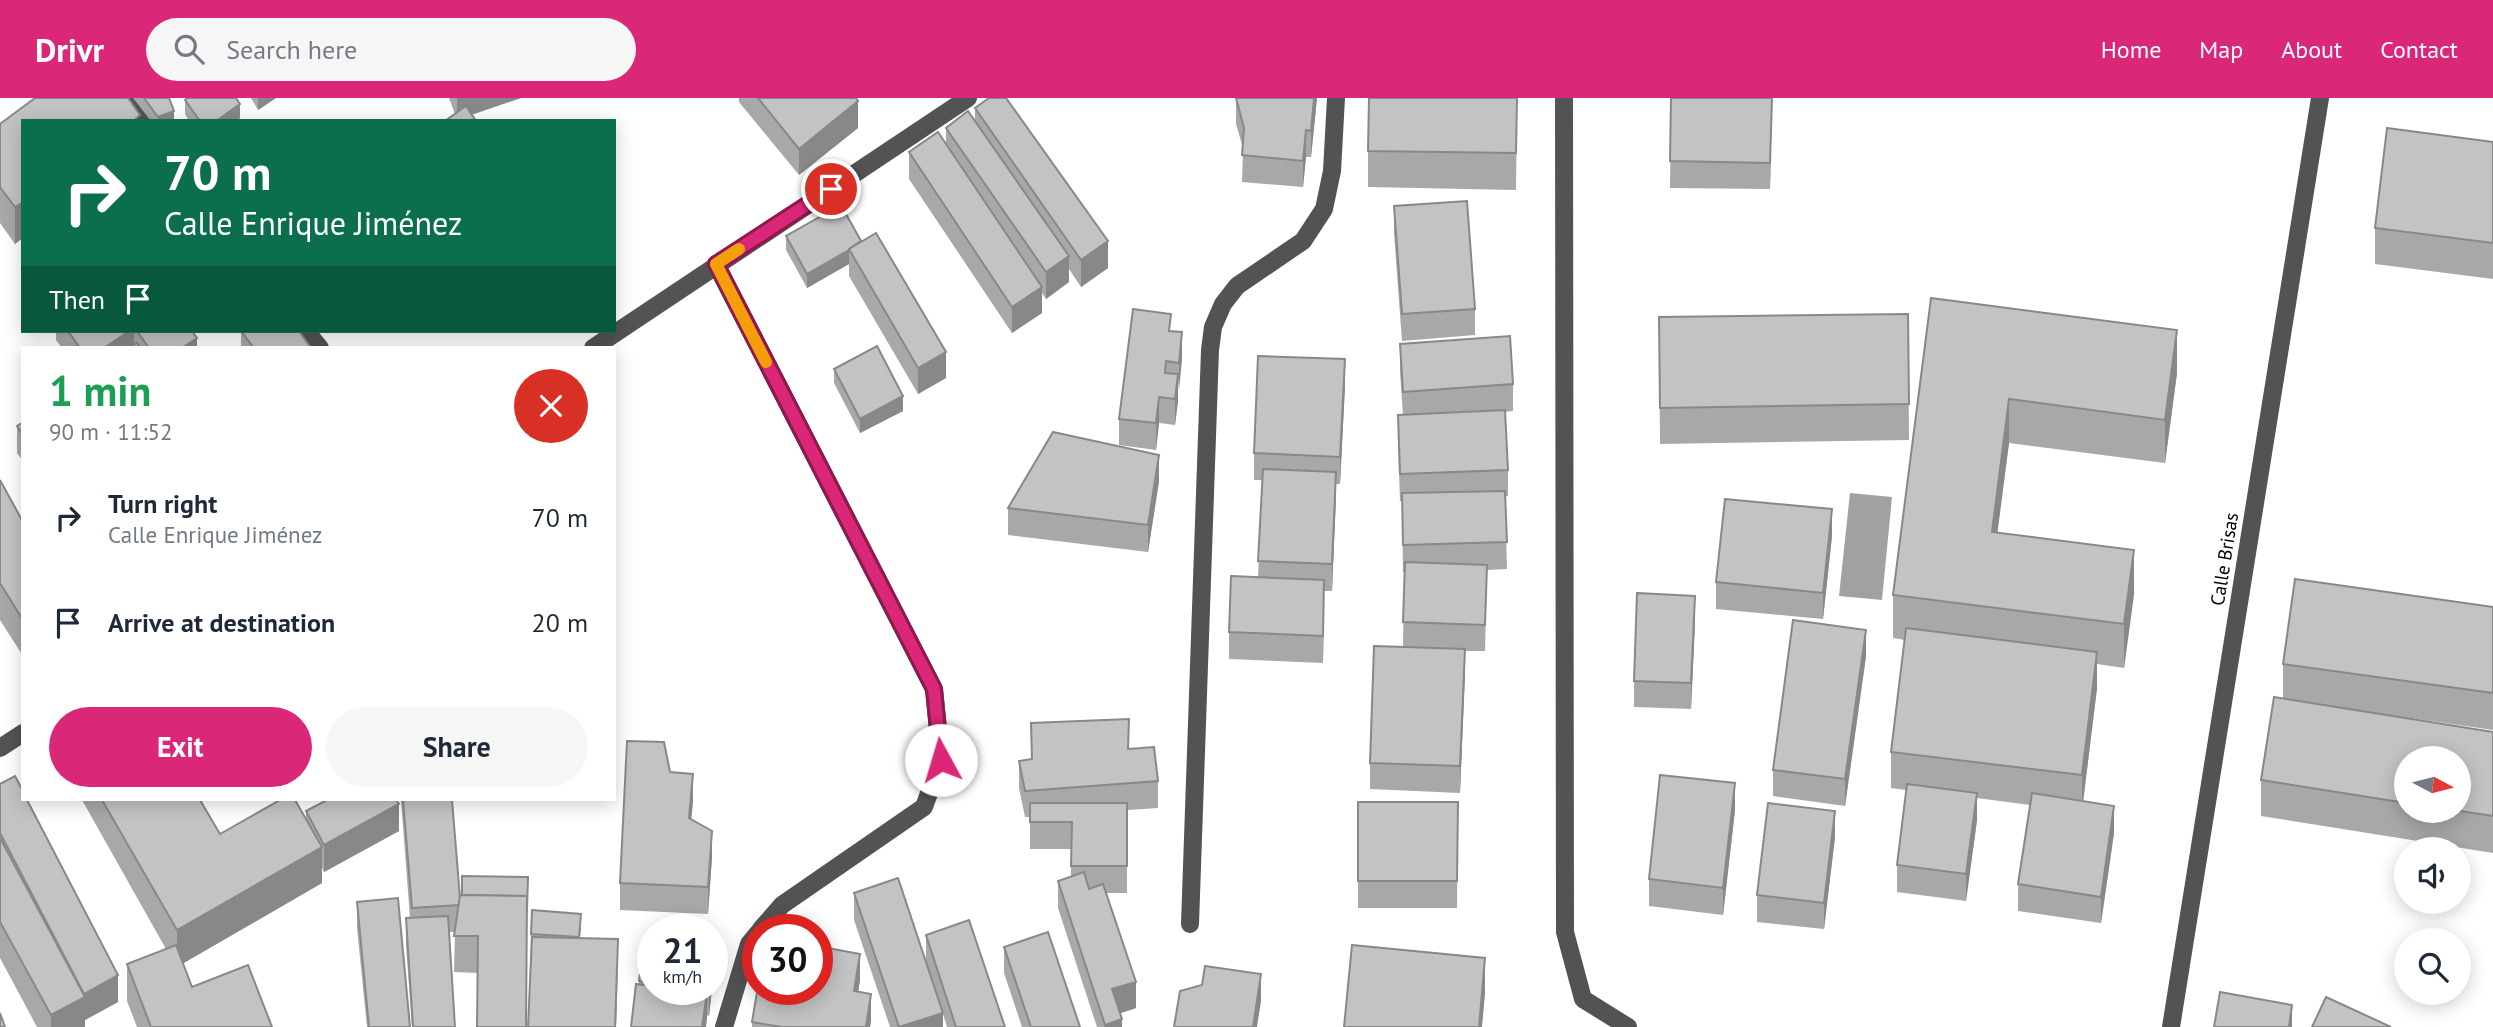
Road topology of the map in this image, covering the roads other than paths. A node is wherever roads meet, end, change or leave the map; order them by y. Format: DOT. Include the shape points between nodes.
graph roads {
  1 [pos="124,98"];
  2 [pos="968,98"];
  3 [pos="1336,98"];
  4 [pos="1564,98"];
  5 [pos="2319,98"];
  6 [pos="140,119"];
  7 [pos="716,264"];
  8 [pos="616,332"];
  9 [pos="615,333"];
  10 [pos="596,346"];
  11 [pos="21,734"];
  12 [pos="0,748"];
  13 [pos="774,914"];
  14 [pos="1190,924"];
  15 [pos="742,965"];
  16 [pos="724,1027"];
  17 [pos="1628,1027"];
  18 [pos="2171,1027"];
  1 -- 6 [label="street"];
  2 -- 7 [label="street"];
  3 -- 14 [label="street" via="1332,172 1324,209 1303,242 1237,286 1213,327"];
  4 -- 17 [label="street" via="1565,932 1583,999"];
  5 -- 18 [label="street, Calle Brisas"];
  7 -- 8 [label="street"];
  7 -- 13 [label="street" via="934,689 941,760 924,807"];
  9 -- 10 [label="street"];
  11 -- 12 [label="street"];
  15 -- 16 [label="street"];
}
